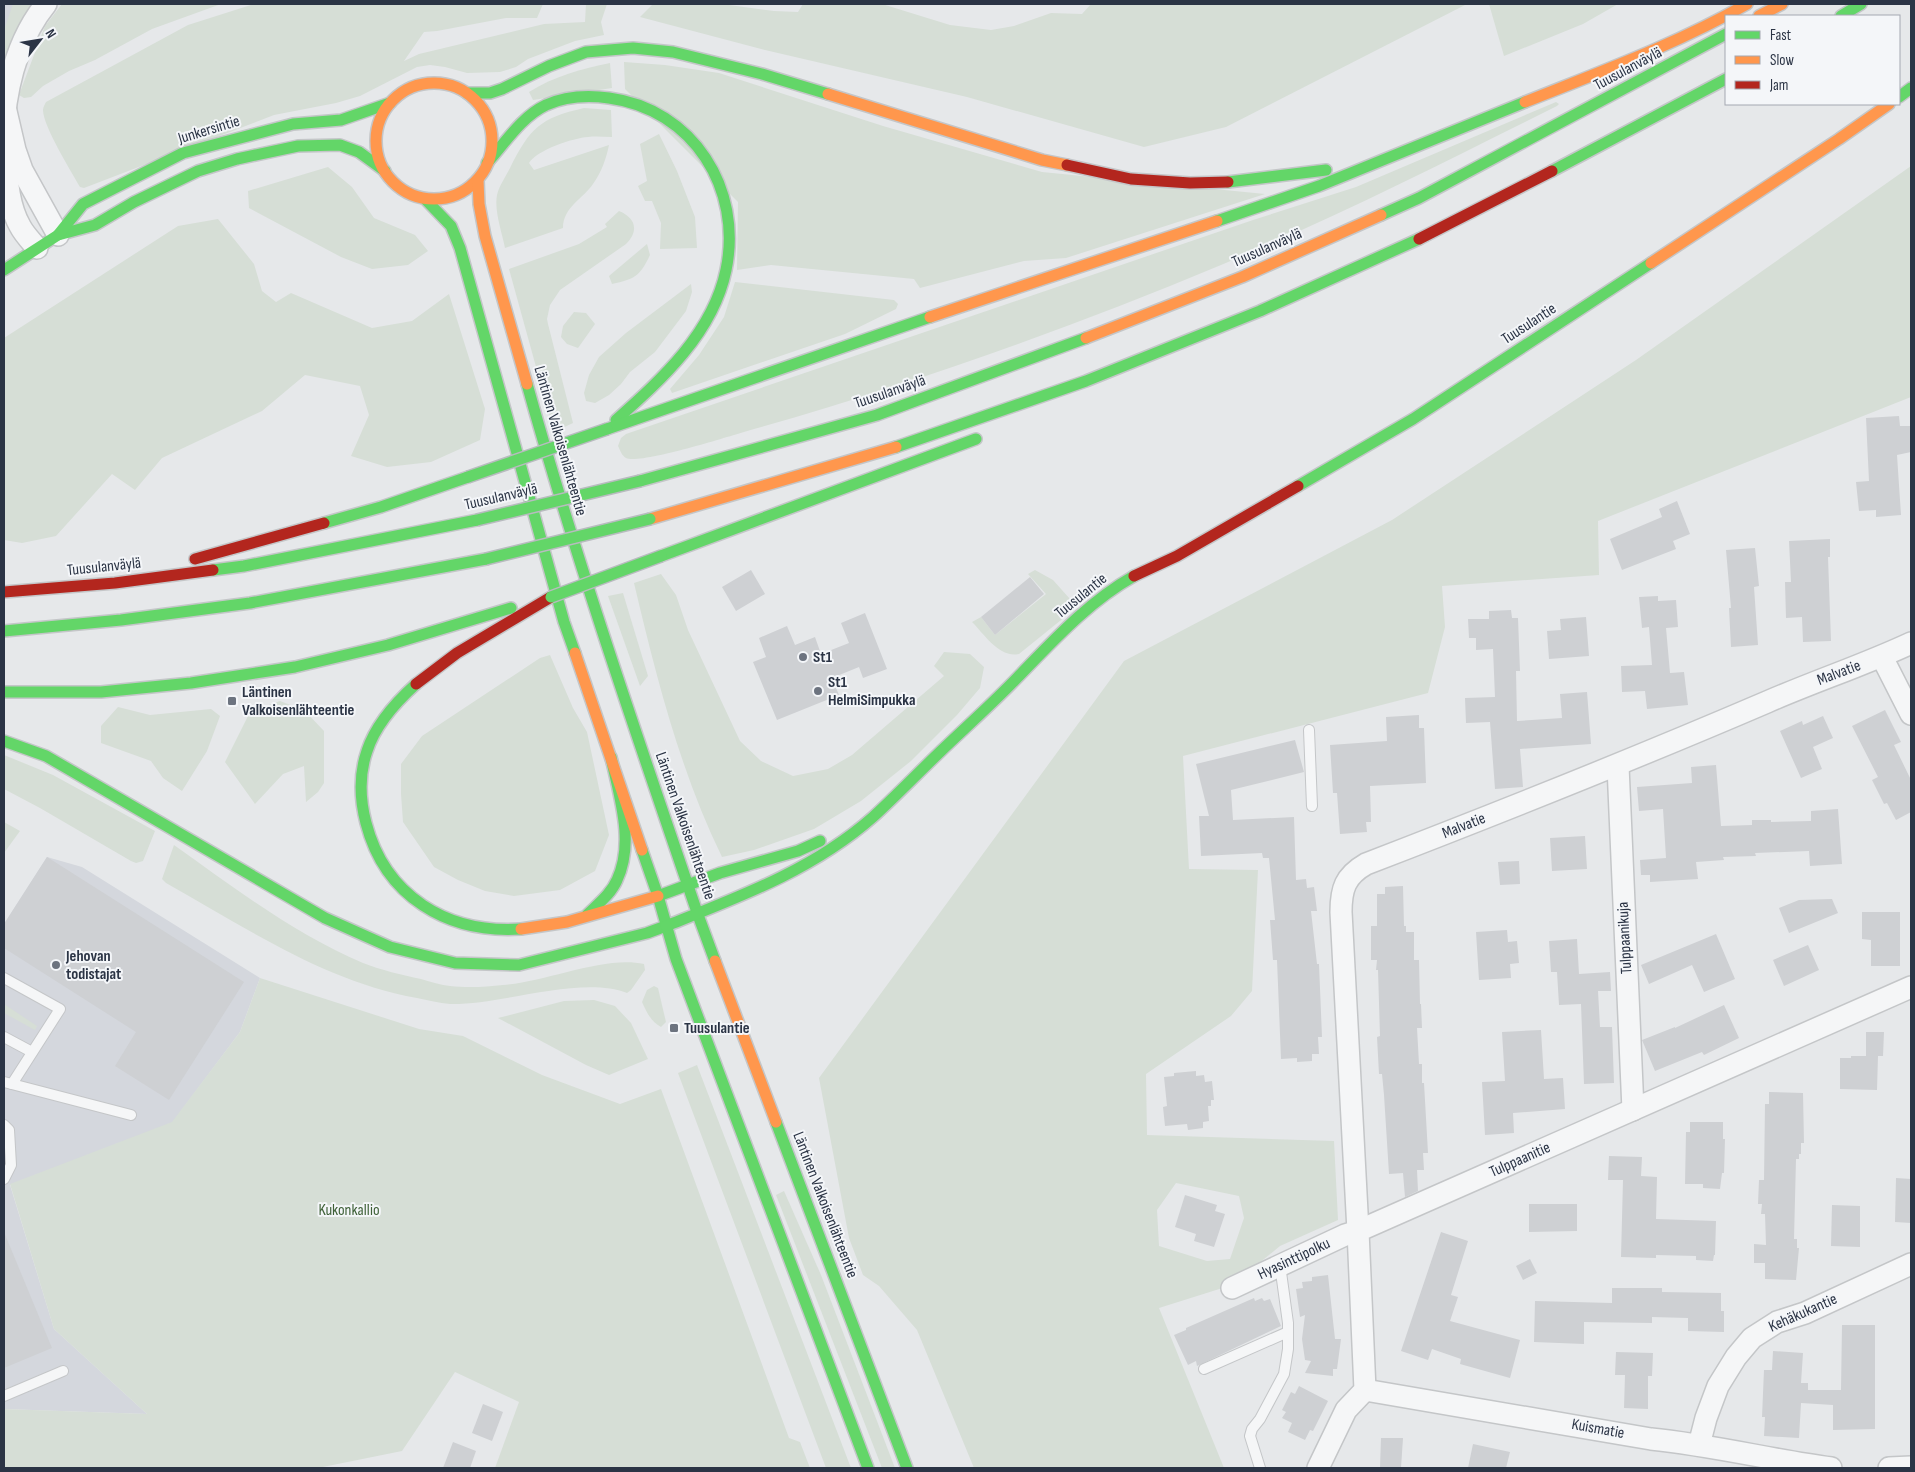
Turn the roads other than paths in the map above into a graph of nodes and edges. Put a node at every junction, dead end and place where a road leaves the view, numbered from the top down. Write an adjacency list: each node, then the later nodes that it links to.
1 (46, 4): 16 (street)
2 (1747, 4): 5 (main road)
3 (1782, 4): 6 (main road)
4 (1861, 4): 7 (main road)
5 (1728, 15)
6 (1761, 15)
7 (1843, 15)
8 (1725, 16): 18 (main road)
9 (1725, 35): 31 (main road, Tuusulanväylä, bridge)
10 (1725, 80): 26 (main road)
11 (1911, 88): 13 (main road)
12 (467, 93): 14 (main road); 18 (main road); 19 (main road)
13 (1900, 96)
14 (390, 103): 20 (main road); 23 (main road, Junkersintie)
15 (1888, 105): 30 (main road, Tuusulantie)
16 (5, 116): 23 (street)
17 (4, 137): 24 (street)
18 (1410, 150): 28 (main road)
19 (487, 163): 21 (main road); 28 (main road)
20 (385, 171): 22 (main road); 23 (main road, Junkersintie)
21 (478, 180): 22 (main road); 48 (main road, Läntinen Valkoisenlähteentie)
22 (426, 200): 44 (main road)
23 (58, 235): 24 (main road, Junkersintie)
24 (36, 248): 25 (main road, Junkersintie)
25 (4, 270)
26 (1086, 381): 27 (main road); 35 (main road, bridge)
27 (1026, 414)
28 (606, 428): 31 (main road, bridge)
29 (983, 436): 34 (main road, bridge)
30 (1177, 556): 32 (main road, Tuusulantie); 39 (main road, Tuusulantie)
31 (115, 583): 33 (main road, Tuusulanväylä)
32 (1147, 583)
33 (4, 592)
34 (507, 615): 40 (main road); 51 (main road, Tuusulantie)
35 (4, 631)
36 (1911, 643): 38 (street, Malvatie)
37 (1056, 654): 39 (main road, Tuusulantie)
38 (1882, 657): 41 (street); 45 (street, Malvatie)
39 (1017, 678): 47 (main road, Tuusulantie)
40 (4, 692)
41 (1911, 714)
42 (1309, 730): 46 (lane)
43 (4, 741): 52 (main road, Tuusulantie)
44 (611, 757): 49 (main road); 51 (main road)
45 (1618, 766): 58 (street, Tulppaanikuja); 62 (street, Malvatie)
46 (1312, 806)
47 (872, 818): 48 (main road, Tuusulantie); 50 (main road, Tuusulantie)
48 (688, 885): 49 (main road, Tuusulantie); 50 (main road, Läntinen Valkoisenlähteentie)
49 (658, 896): 51 (main road, Tuusulantie); 52 (main road)
50 (698, 915): 52 (main road, Tuusulantie); 74 (main road, Läntinen Valkoisenlähteentie)
51 (585, 916)
52 (666, 926): 73 (main road)
53 (4, 978): 56 (lane)
54 (1911, 987): 58 (street, Tulppaanitie)
55 (4, 1037): 56 (lane)
56 (32, 1052): 57 (lane)
57 (8, 1083): 59 (lane)
58 (1633, 1110): 62 (street, Tulppaanitie)
59 (131, 1115)
60 (4, 1125): 61 (lane)
61 (4, 1178)
62 (1358, 1231): 64 (street, Hyasinttipolku); 69 (street)
63 (1911, 1264): 71 (street, Kehäkukantie)
64 (1280, 1265): 65 (street, Hyasinttipolku); 66 (lane)
65 (1232, 1288)
66 (1288, 1332): 67 (lane); 75 (lane)
67 (1204, 1369)
68 (63, 1371): 70 (lane)
69 (1365, 1390): 71 (street, Kuismatie); 76 (street)
70 (4, 1396)
71 (1699, 1445): 77 (street, Kuismatie)
72 (1911, 1467): 78 (street)
73 (868, 1468)
74 (907, 1468)
75 (1260, 1468)
76 (1318, 1468)
77 (1831, 1468)
78 (1889, 1468)

